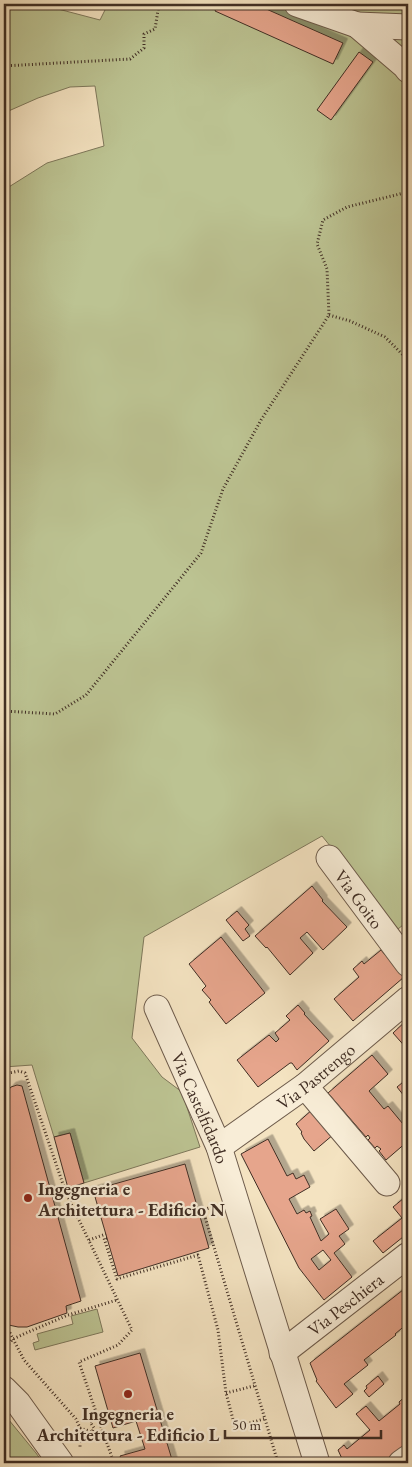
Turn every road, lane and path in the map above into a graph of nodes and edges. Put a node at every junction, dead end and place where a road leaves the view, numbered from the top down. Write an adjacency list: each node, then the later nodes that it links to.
1 (159, 4): 5 (path)
2 (297, 4): 3 (street)
3 (357, 25): 4 (street); 6 (street)
4 (408, 28)
5 (4, 66)
6 (408, 70)
7 (408, 192): 8 (path)
8 (329, 315): 9 (path); 10 (path)
9 (408, 360)
10 (4, 711)
11 (329, 858): 12 (street, Via Goito)
12 (408, 964)
13 (408, 999): 16 (street, Via Pastrengo)
14 (157, 1008): 17 (street, Via Castelfidardo)
15 (4, 1074): 22 (path)
16 (305, 1086): 17 (street, Via Pastrengo); 18 (street)
17 (219, 1147): 28 (street, Via Castelfidardo)
18 (387, 1183)
19 (218, 1205): 20 (path)
20 (203, 1210): 21 (path); 29 (path)
21 (198, 1211)
22 (89, 1240): 24 (path); 31 (path)
23 (408, 1255): 28 (street, Via Peschiera)
24 (117, 1300): 26 (path); 32 (path)
25 (4, 1329): 26 (path)
26 (12, 1339): 27 (path); 34 (path)
27 (4, 1349)
28 (282, 1353): 40 (street, Via Castelfidardo)
29 (254, 1386): 31 (path); 33 (path)
30 (4, 1389): 37 (street)
31 (226, 1394): 33 (path)
32 (98, 1418): 34 (path); 38 (path)
33 (264, 1419): 39 (path)
34 (80, 1428): 35 (path)
35 (80, 1444)
36 (408, 1458): 41 (street)
37 (61, 1463)
38 (114, 1463)
39 (278, 1463)
40 (317, 1463)
41 (402, 1463)

